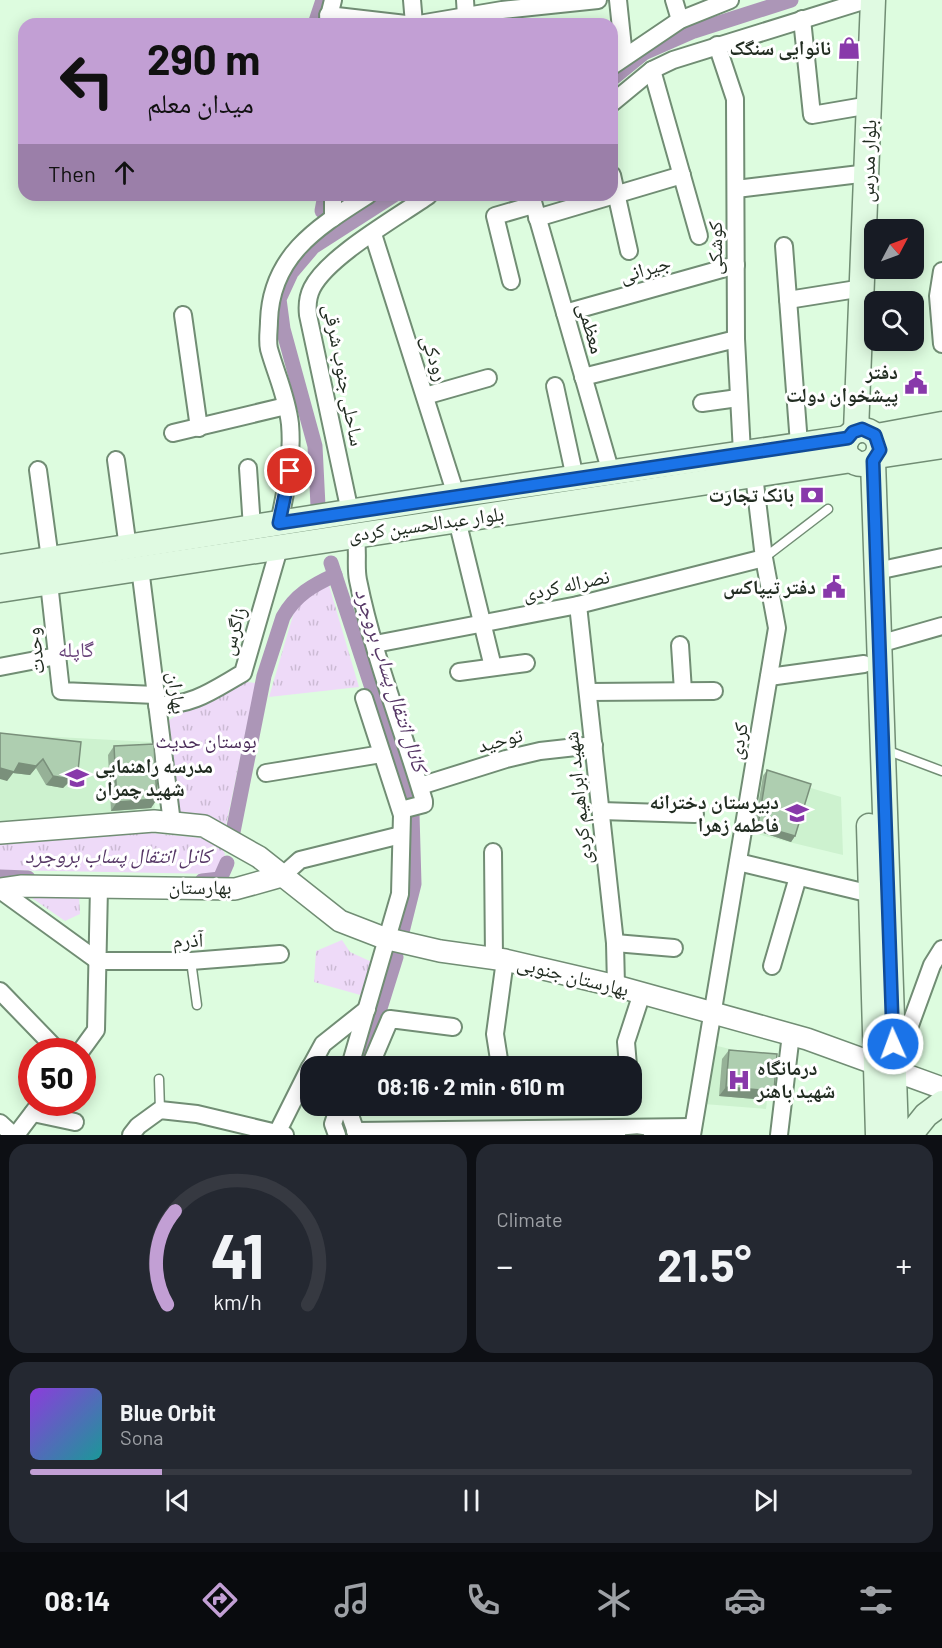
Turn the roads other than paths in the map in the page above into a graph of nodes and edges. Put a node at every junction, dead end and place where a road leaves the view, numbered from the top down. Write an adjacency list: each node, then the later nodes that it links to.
1 (412, 0): 14 (street)
2 (598, 0): 9 (street)
3 (618, 0): 19 (street)
4 (674, 0): 17 (street)
5 (730, 0): 17 (street)
6 (866, 0): 16 (street)
7 (873, 0): 22 (main road, بلوار مدرس)
8 (890, 0): 34 (main road, بلوار مدرس)
9 (565, 1): 12 (street)
10 (466, 8): 12 (street); 15 (street)
11 (329, 13): 13 (street)
12 (503, 17)
13 (364, 18)
14 (414, 18)
15 (437, 18)
16 (802, 19): 18 (street); 22 (street)
17 (680, 21): 19 (street)
18 (717, 45): 20 (street); 25 (street, کوشکی)
19 (618, 62)
20 (652, 70): 21 (street); 24 (street)
21 (618, 98)
22 (870, 105): 23 (main road, بلوار مدرس)
23 (868, 173): 25 (street); 42 (main road, بلوار مدرس)
24 (682, 175): 26 (street); 36 (street)
25 (736, 189): 39 (street, کوشکی)
26 (618, 193)
27 (333, 201): 33 (street)
28 (359, 201): 33 (street, زاگرس)
29 (420, 201): 35 (street, ساحلی جنوب شرقی)
30 (568, 201): 32 (street)
31 (618, 201): 38 (street)
32 (534, 206): 41 (street); 45 (street, معظمی)
33 (333, 218): 57 (street, زاگرس)
34 (881, 219)
35 (373, 234): 54 (street, رودکی); 76 (street, ساحلی جنوب شرقی)
36 (699, 236)
37 (784, 246): 44 (street)
38 (629, 250)
39 (736, 265): 45 (street, جیرانی); 47 (street, کوشکی)
40 (942, 271): 48 (street)
41 (511, 281)
42 (871, 291)
43 (864, 295): 44 (street)
44 (788, 300): 66 (street)
45 (565, 313): 51 (street, معظمی)
46 (183, 315): 59 (street)
47 (736, 339): 51 (street); 55 (street, کوشکی)
48 (942, 344)
49 (868, 351): 64 (main road, بلوار مدرس)
50 (876, 351): 64 (main road)
51 (583, 377): 70 (street, معظمی)
52 (488, 378): 54 (street)
53 (555, 386): 72 (street)
54 (425, 396): 73 (street, رودکی)
55 (738, 398): 56 (street); 65 (street, کوشکی)
56 (702, 404)
57 (286, 406): 59 (street); 78 (street, زاگرس)
58 (942, 424): 64 (main road)
59 (199, 428): 61 (street)
60 (942, 430): 62 (main road)
61 (173, 433)
62 (942, 438)
63 (942, 446): 64 (main road)
64 (864, 447): 66 (main road, بلوار عبدالحسین کردی); 84 (main road); 94 (main road)
65 (742, 453): 66 (main road, بلوار عبدالحسین کردی); 70 (main road, بلوار عبدالحسین کردی)
66 (801, 456): 71 (main road, بلوار عبدالحسین کردی)
67 (116, 460): 80 (street, بهاران)
68 (248, 468): 77 (street)
69 (38, 470): 83 (street, وحدت)
70 (611, 472): 72 (main road, بلوار عبدالحسین کردی)
71 (754, 475): 75 (main road, بلوار عبدالحسین کردی); 81 (street, کردی)
72 (575, 478): 73 (main road, بلوار عبدالحسین کردی)
73 (456, 495): 76 (main road, بلوار عبدالحسین کردی)
74 (828, 509): 81 (lane)
75 (457, 520): 76 (main road, بلوار عبدالحسین کردی); 87 (street)
76 (353, 523): 78 (main road, بلوار عبدالحسین کردی); 89 (street, ساحلی جنوب شرقی)
77 (252, 528): 78 (main road, بلوار عبدالحسین کردی); 80 (main road, بلوار عبدالحسین کردی)
78 (280, 534): 80 (main road, بلوار عبدالحسین کردی); 103 (street, زاگرس)
79 (942, 557): 84 (street)
80 (134, 558): 83 (main road, بلوار عبدالحسین کردی); 103 (street, بهاران)
81 (764, 558): 86 (street, نصراله کردی); 98 (street, کردی)
82 (0, 567): 83 (main road, بلوار عبدالحسین کردی)
83 (49, 571): 85 (main road, بلوار عبدالحسین کردی); 92 (street, وحدت)
84 (877, 571): 90 (main road)
85 (0, 590)
86 (578, 605): 87 (street, نصراله کردی); 101 (street, شهید ابراهیم کردی)
87 (482, 624): 89 (street, نصراله کردی); 96 (street)
88 (942, 626): 90 (street)
89 (375, 644): 109 (street, ساحلی جنوب شرقی)
90 (879, 644): 105 (main road)
91 (680, 645): 99 (street)
92 (57, 656): 95 (street); 103 (street, وحدت)
93 (526, 663): 96 (street)
94 (864, 664): 98 (street); 122 (main road)
95 (0, 667)
96 (493, 667): 97 (street)
97 (459, 672)
98 (769, 677): 117 (street, کردی)
99 (683, 691): 100 (street); 101 (street)
100 (714, 691)
101 (588, 692): 104 (street, شهید ابراهیم کردی)
102 (364, 698): 106 (street)
103 (156, 700): 113 (street, بهاران)
104 (594, 745): 109 (street, توحید); 111 (street, شهید ابراهیم کردی)
105 (883, 749): 107 (lane); 147 (main road)
106 (382, 754): 108 (street); 110 (street)
107 (942, 771)
108 (266, 773)
109 (420, 786): 110 (street, ساحلی جنوب شرقی)
110 (401, 810): 115 (street)
111 (601, 812): 112 (street); 124 (street, شهید ابراهیم کردی)
112 (695, 814)
113 (172, 823): 114 (street, بهارستان); 118 (street, بهارستان)
114 (0, 833)
115 (401, 836): 118 (street); 123 (street)
116 (494, 852): 128 (street)
117 (738, 862): 119 (street); 137 (street, کردی)
118 (282, 876): 120 (street, بهارستان); 123 (street, بهارستان جنوبی)
119 (798, 877): 122 (street); 131 (street)
120 (99, 887): 121 (street, بهارستان); 129 (street)
121 (0, 889): 129 (street)
122 (871, 894): 147 (main road)
123 (387, 939): 128 (street, بهارستان جنوبی); 136 (street)
124 (615, 942): 125 (street); 132 (street, شهید ابراهیم کردی)
125 (674, 948)
126 (942, 950): 147 (street)
127 (280, 954): 130 (street, آذرم)
128 (500, 959): 132 (street, بهارستان جنوبی); 145 (street)
129 (98, 961): 130 (street, آذرم); 141 (street)
130 (191, 961): 135 (lane)
131 (772, 966)
132 (616, 986): 134 (street, بهارستان جنوبی)
133 (0, 991): 140 (street)
134 (642, 993): 137 (street, بهارستان جنوبی); 146 (street)
135 (197, 1005)
136 (367, 1009): 142 (street); 143 (street)
137 (713, 1013): 139 (street, بهارستان جنوبی); 159 (street, کردی)
138 (453, 1027): 144 (street)
139 (791, 1034): 147 (street, بهارستان جنوبی); 166 (street)
140 (45, 1038)
141 (90, 1038)
142 (317, 1056)
143 (353, 1056)
144 (374, 1056)
145 (498, 1056)
146 (627, 1056)
147 (885, 1067): 149 (street, بهارستان جنوبی); 167 (main road); 168 (main road)
148 (159, 1079): 152 (lane)
149 (942, 1088)
150 (300, 1092): 162 (street)
151 (942, 1102): 169 (main road)
152 (160, 1110): 162 (street); 164 (street)
153 (30, 1116): 163 (street)
154 (59, 1116): 157 (street)
155 (336, 1116): 165 (street)
156 (350, 1116): 161 (street)
157 (75, 1122)
158 (0, 1123): 163 (street)
159 (692, 1131): 160 (street)
160 (539, 1132): 161 (street)
161 (356, 1133)
162 (281, 1134)
163 (14, 1135)
164 (130, 1135)
165 (337, 1135)
166 (779, 1135)
167 (878, 1135)
168 (896, 1135)
169 (910, 1135)

